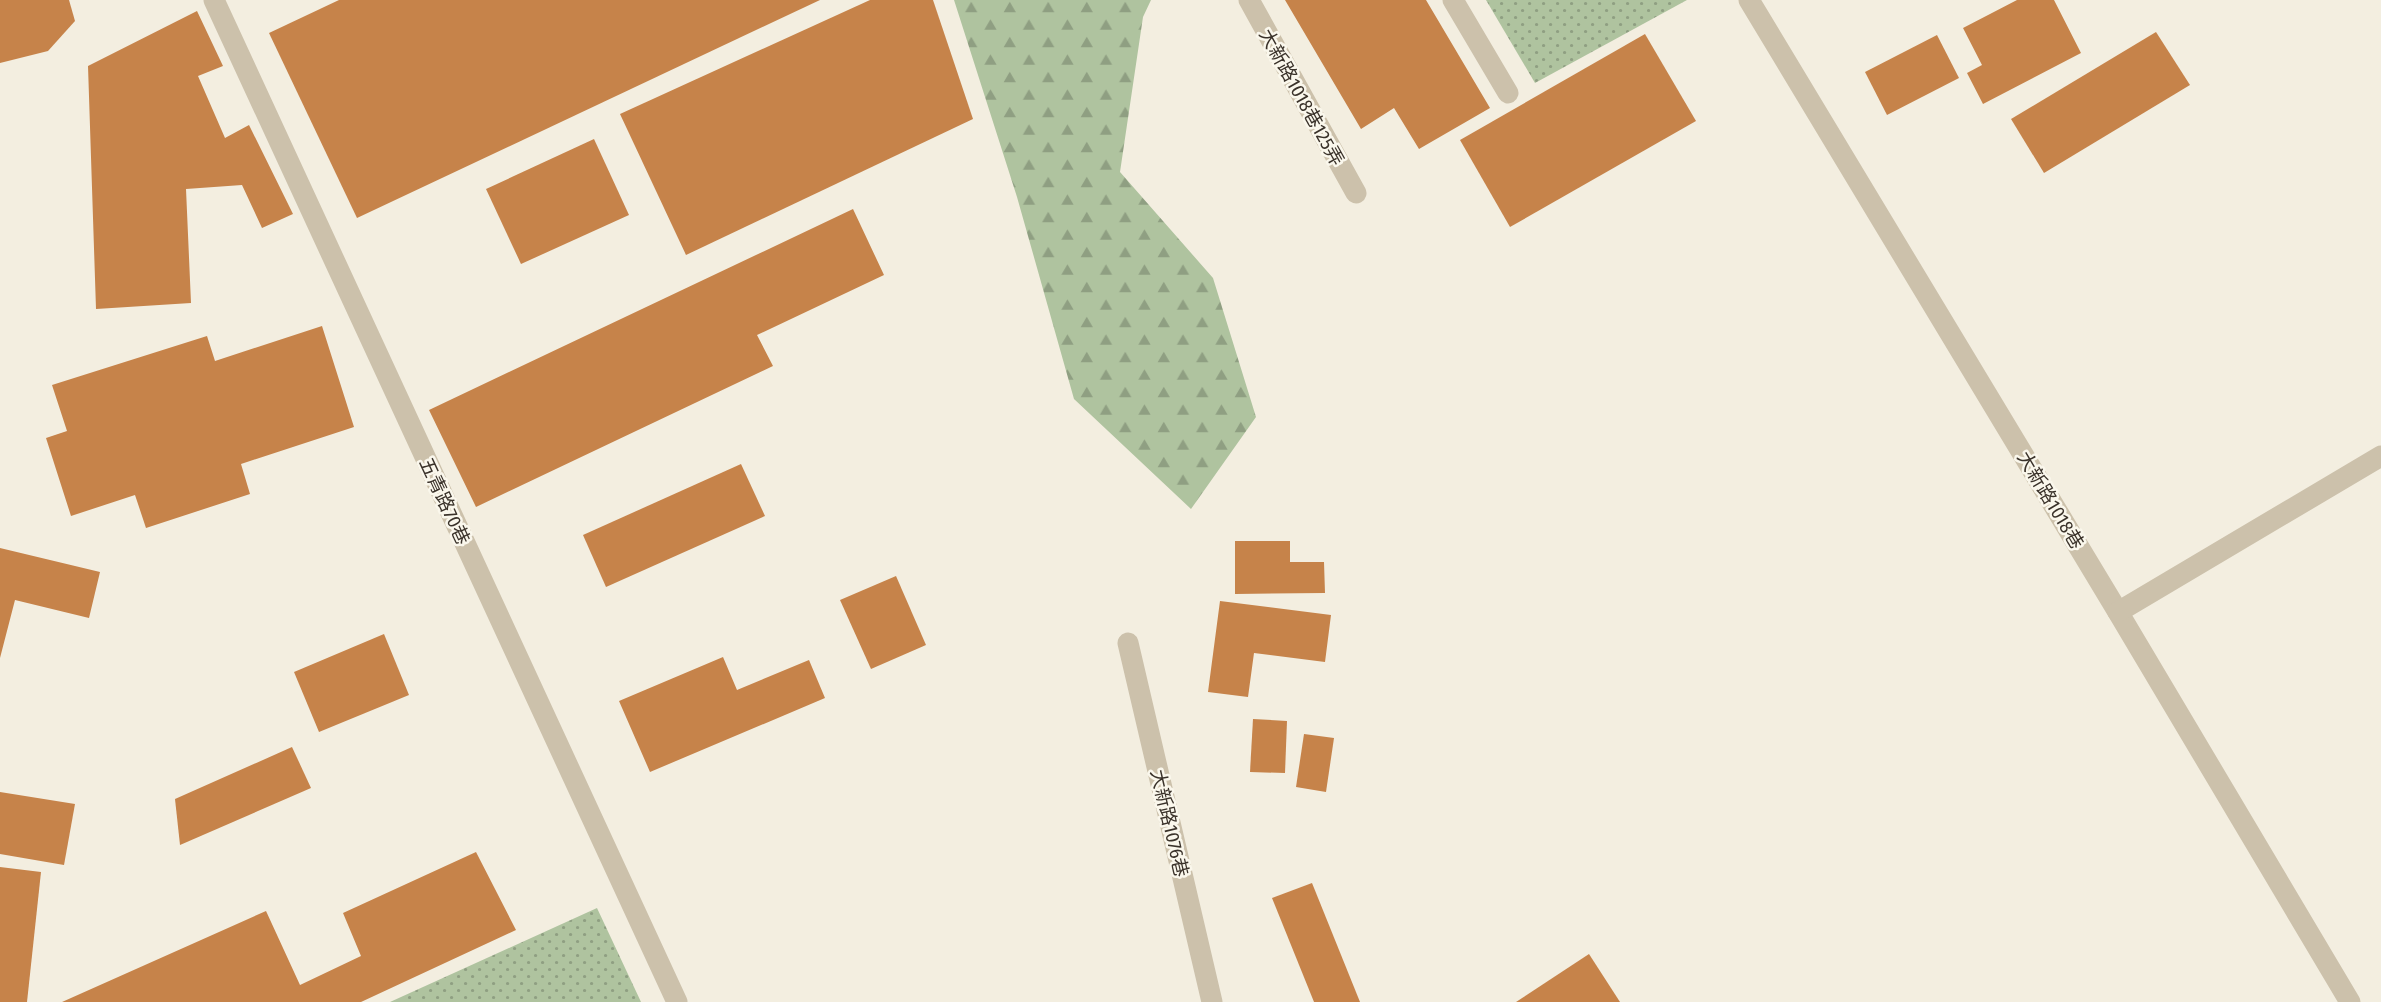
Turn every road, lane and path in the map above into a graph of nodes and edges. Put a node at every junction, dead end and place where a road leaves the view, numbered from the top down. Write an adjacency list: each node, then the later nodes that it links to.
1 (214, 0): 10 (street, 五青路70巷)
2 (1249, 0): 6 (street, 大新路1018巷125弄)
3 (1453, 0): 5 (street)
4 (1749, 0): 8 (street, 大新路1018巷)
5 (1508, 93)
6 (1356, 193)
7 (2381, 456): 8 (street)
8 (2118, 612): 12 (street, 大新路1018巷)
9 (1128, 643): 11 (street, 大新路1076巷)
10 (677, 1002)
11 (1212, 1002)
12 (2350, 1002)

